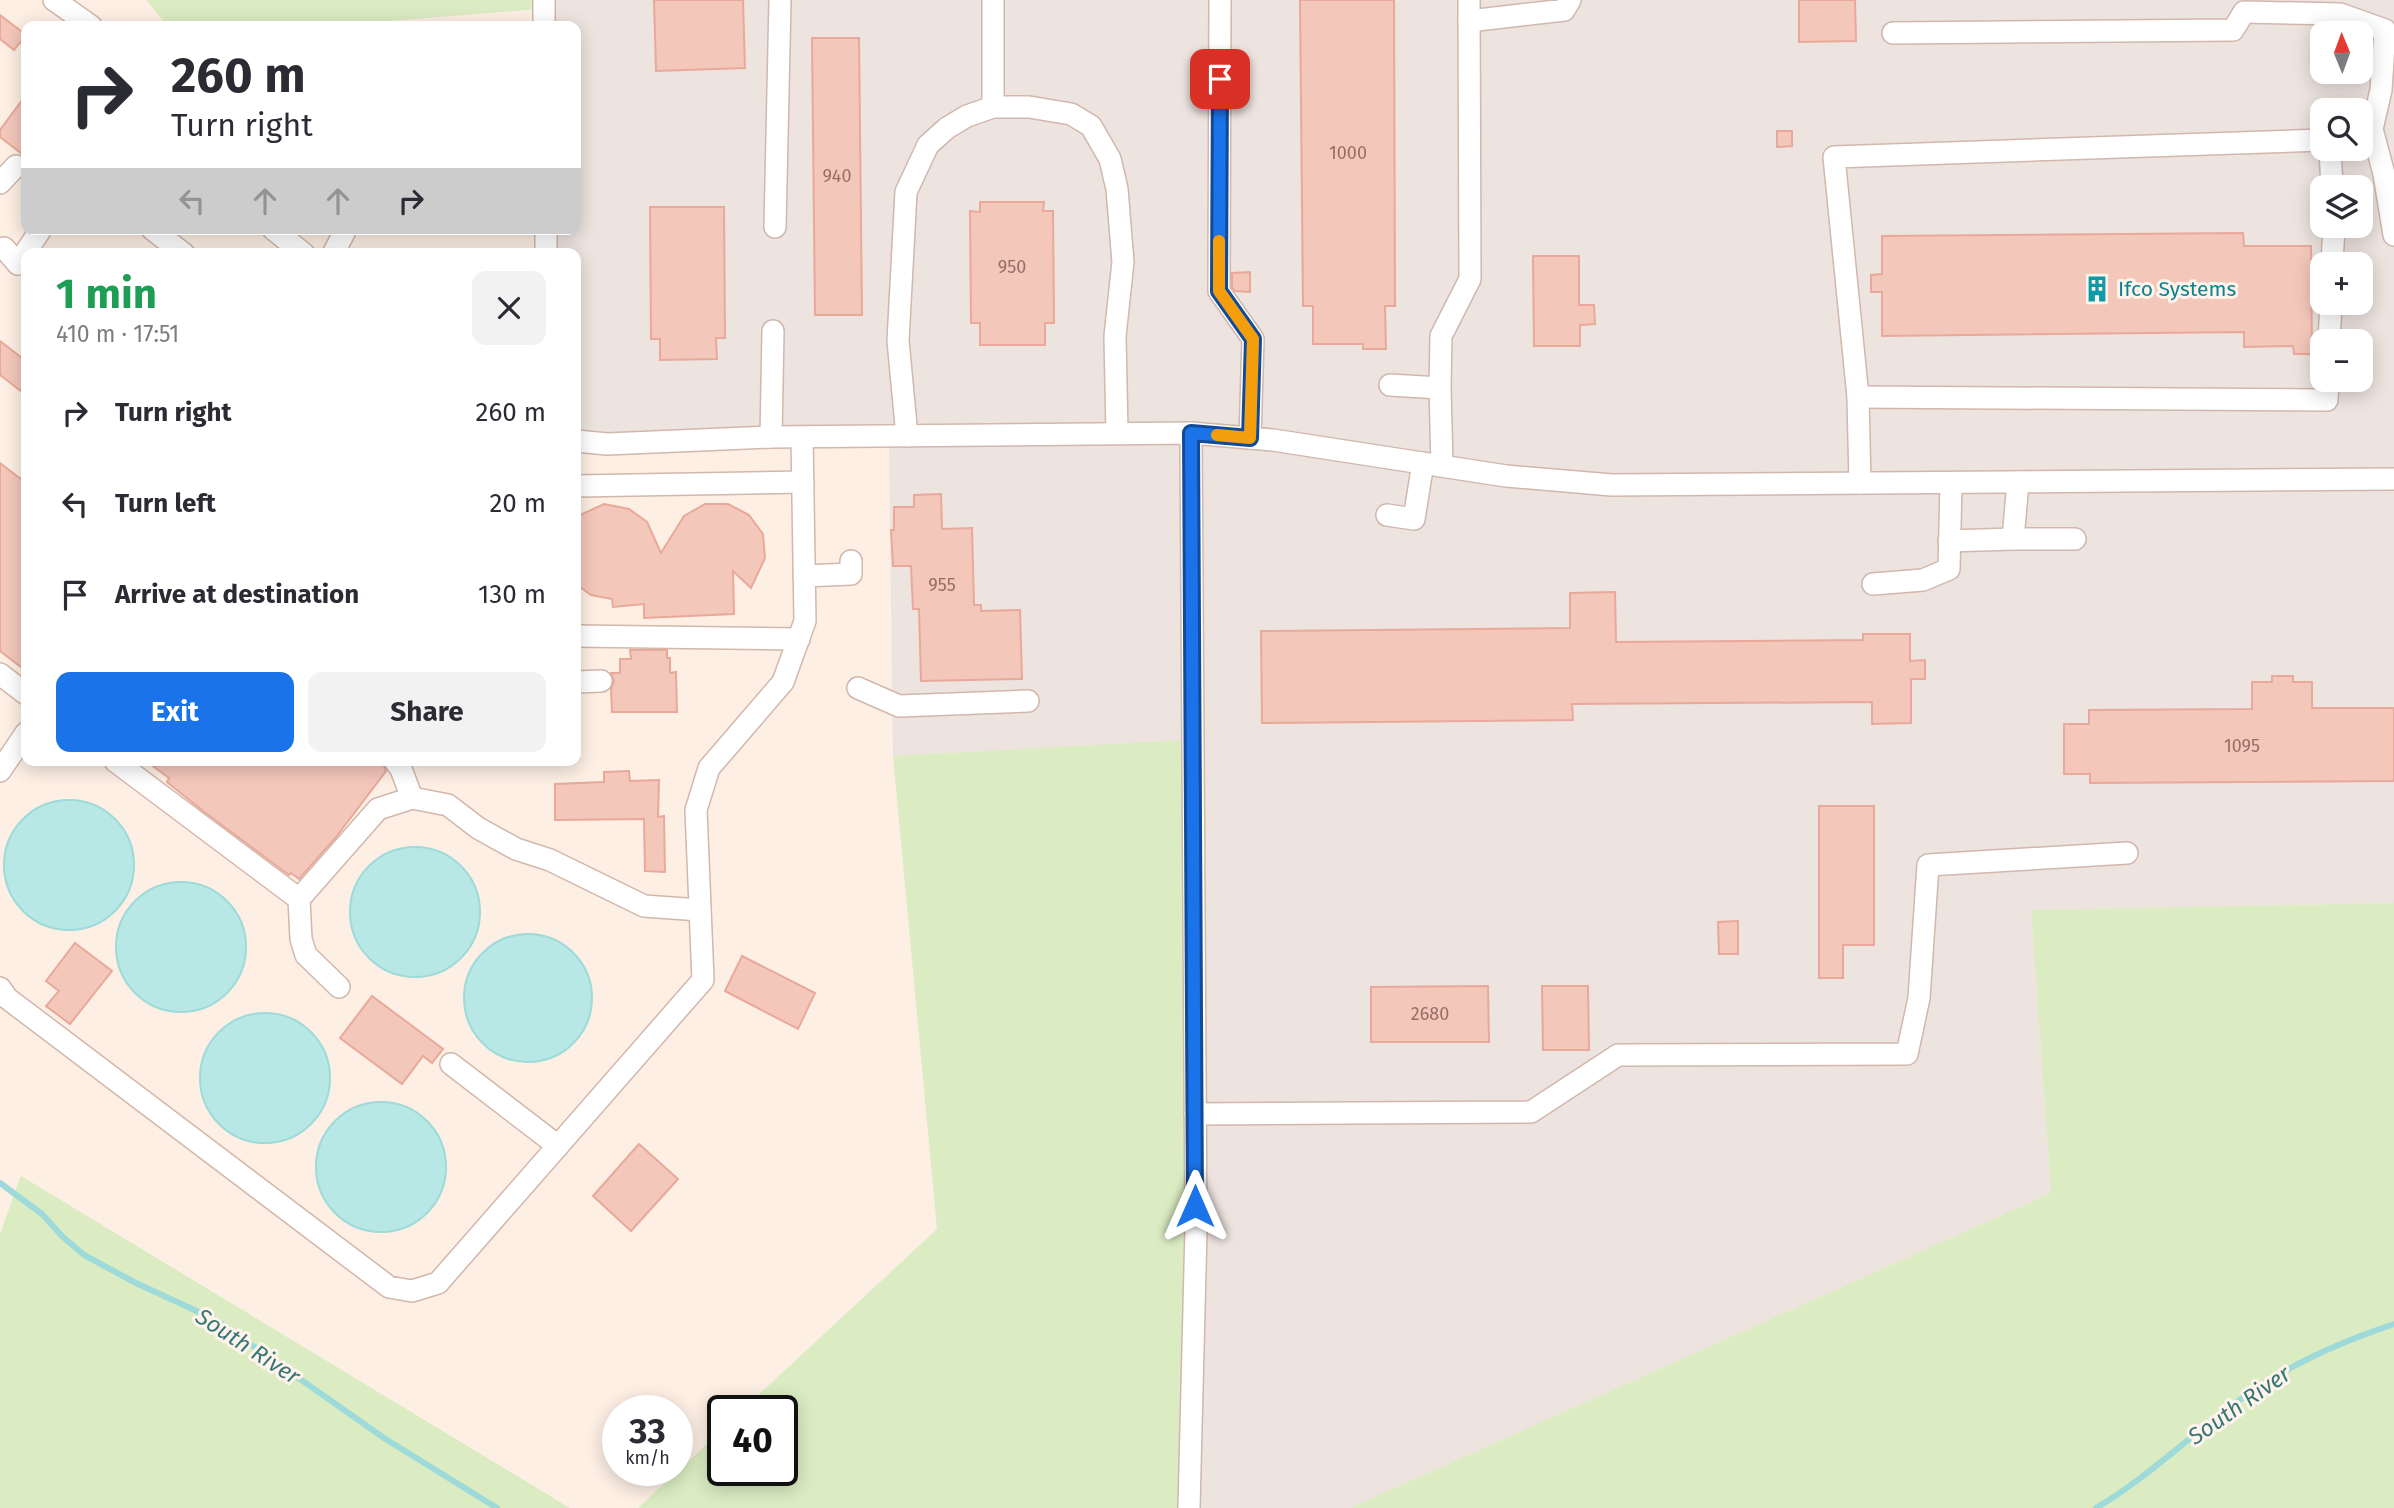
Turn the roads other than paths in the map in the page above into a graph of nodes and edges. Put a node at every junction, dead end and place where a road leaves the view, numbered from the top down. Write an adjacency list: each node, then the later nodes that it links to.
1 (54, 0): 8 (street)
2 (544, 0): 9 (street)
3 (780, 0): 17 (street)
4 (993, 0): 11 (street)
5 (1220, 0): 35 (street)
6 (1570, 0): 7 (street)
7 (1469, 10): 27 (street)
8 (84, 21)
9 (544, 21)
10 (1894, 33): 12 (street)
11 (993, 107): 30 (street); 32 (street)
12 (2373, 112)
13 (2310, 140): 29 (street)
14 (2373, 148): 20 (street)
15 (16, 166): 16 (street)
16 (0, 183)
17 (775, 227)
18 (160, 235): 22 (street)
19 (280, 235): 23 (street)
20 (2394, 235)
21 (1, 247): 24 (street)
22 (176, 248)
23 (296, 248)
24 (21, 259)
25 (773, 331): 33 (street)
26 (1390, 385): 27 (street)
27 (1440, 388): 37 (street)
28 (2327, 392): 29 (street)
29 (1858, 397): 41 (street)
30 (1116, 433): 31 (street); 32 (street)
31 (1191, 433): 35 (street); 70 (street)
32 (907, 436): 34 (street)
33 (771, 437): 34 (street); 36 (street)
34 (802, 437): 39 (street)
35 (1250, 438): 37 (street)
36 (581, 441)
37 (1432, 464): 41 (street); 44 (street)
38 (2394, 479): 40 (street)
39 (803, 482): 43 (street); 48 (street)
40 (2018, 482): 42 (street); 45 (street)
41 (1860, 483): 42 (street)
42 (1951, 483): 47 (street)
43 (581, 486)
44 (1387, 515)
45 (2013, 538): 46 (street); 47 (street)
46 (2075, 539)
47 (1950, 541): 50 (street)
48 (804, 576): 49 (street); 52 (street)
49 (851, 577)
50 (1873, 584)
51 (581, 636): 52 (street)
52 (799, 639): 66 (street)
53 (0, 674): 57 (street)
54 (601, 681): 55 (street)
55 (581, 682)
56 (858, 688): 58 (street)
57 (21, 690)
58 (1028, 701)
59 (21, 740): 62 (street)
60 (123, 766): 65 (street)
61 (399, 766): 63 (street)
62 (0, 771)
63 (412, 798): 65 (street); 66 (street)
64 (2127, 852): 70 (street)
65 (299, 900): 67 (street)
66 (700, 910): 71 (street)
67 (339, 987)
68 (0, 988): 71 (street)
69 (451, 1064): 71 (street)
70 (1195, 1114): 72 (street)
71 (558, 1146)
72 (1189, 1508)

